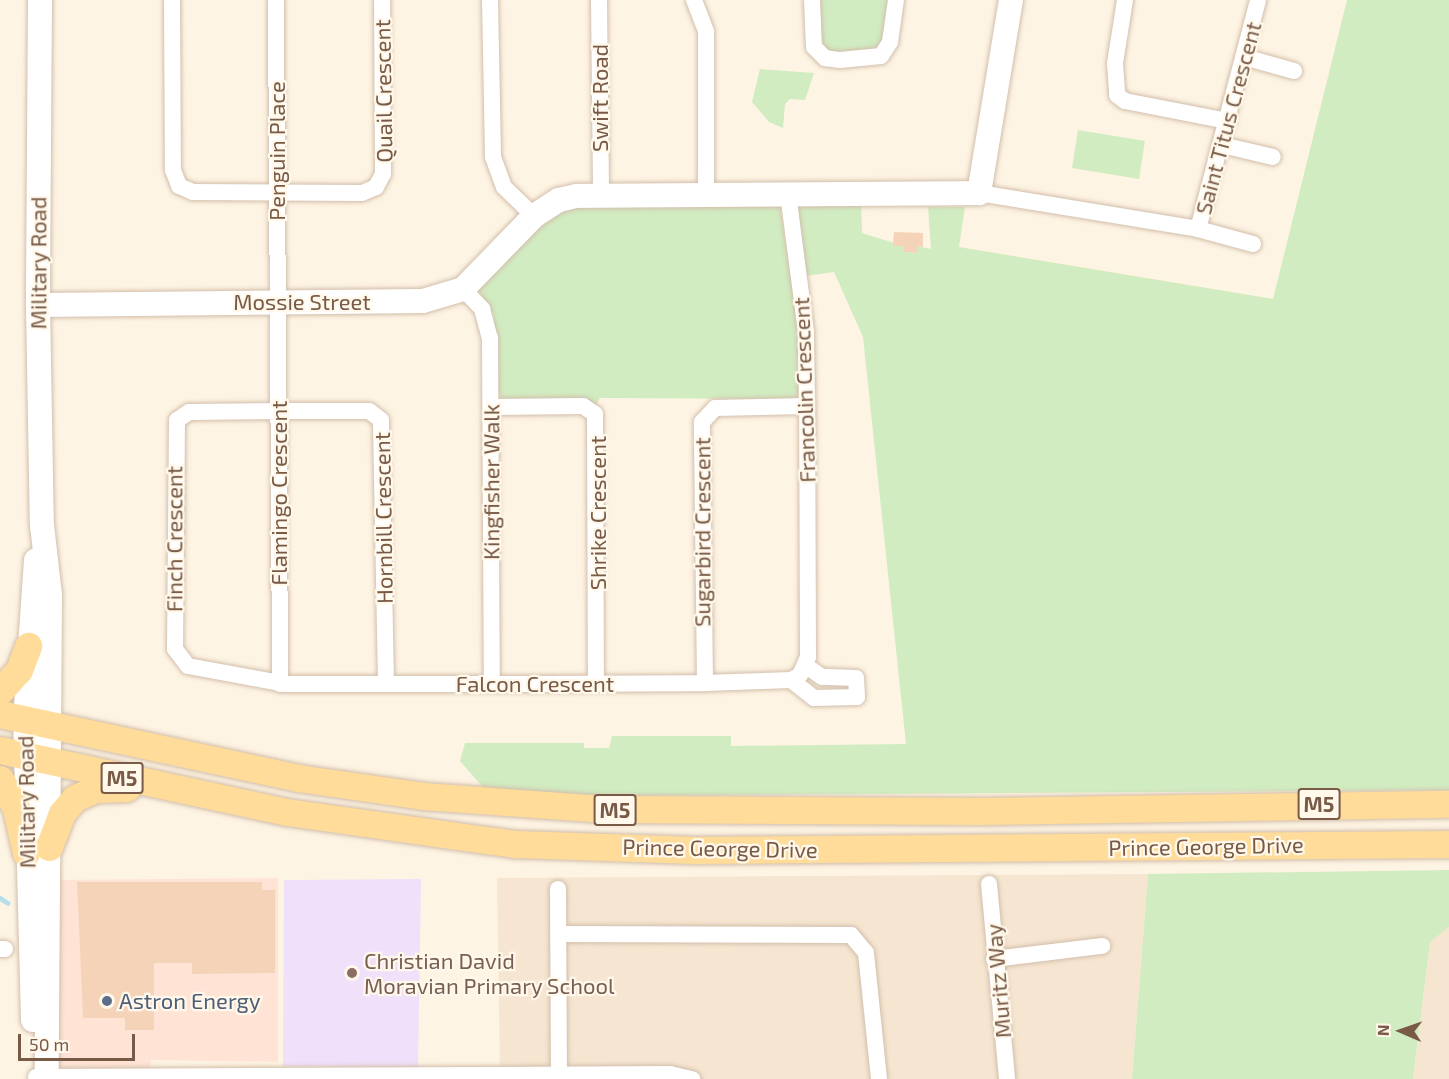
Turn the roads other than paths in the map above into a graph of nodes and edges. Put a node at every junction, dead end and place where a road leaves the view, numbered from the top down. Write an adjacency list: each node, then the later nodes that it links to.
1 (40, 0): 28 (street, Military Road)
2 (172, 0): 18 (street)
3 (276, 0): 18 (street, Penguin Place)
4 (382, 0): 18 (street, Quail Crescent)
5 (490, 0): 23 (street)
6 (600, 0): 21 (street, Swift Road)
7 (694, 0): 22 (street)
8 (812, 0): 9 (street)
9 (896, 0)
10 (1011, 0): 19 (street)
11 (1125, 0): 15 (street)
12 (1258, 0): 13 (street, Saint Titus Crescent)
13 (1244, 57): 14 (street); 15 (street, Saint Titus Crescent)
14 (1294, 71)
15 (1228, 121): 16 (street, Saint Titus Crescent)
16 (1222, 144): 17 (street); 24 (street, Saint Titus Crescent)
17 (1273, 157)
18 (278, 192): 27 (street, Penguin Place)
19 (979, 193): 20 (street); 24 (street, Saint Titus Crescent)
20 (788, 194): 22 (street); 29 (street, Francolin Crescent)
21 (601, 195): 22 (street); 23 (street)
22 (706, 195)
23 (534, 216): 26 (street, Mossie Street)
24 (1198, 229): 25 (street)
25 (1253, 244)
26 (463, 289): 27 (street, Mossie Street); 30 (street, Kingfisher Walk)
27 (279, 303): 28 (street, Mossie Street); 31 (street, Flamingo Crescent)
28 (38, 304): 32 (street, Military Road)
29 (807, 406): 34 (street, Francolin Crescent); 37 (street, Sugarbird Crescent)
30 (491, 407): 36 (street, Shrike Crescent); 40 (street, Kingfisher Walk)
31 (279, 411): 38 (street, Flamingo Crescent); 38 (street, Finch Crescent); 39 (street, Hornbill Crescent)
32 (42, 525): 33 (street, Military Road); 42 (street, Military Road)
33 (28, 646): 41 (main road); 42 (street, Military Road)
34 (806, 666): 35 (street); 35 (street)
35 (791, 681): 37 (street, Falcon Crescent)
36 (596, 683): 37 (street, Falcon Crescent); 40 (street, Falcon Crescent)
37 (705, 683)
38 (280, 684): 39 (street, Falcon Crescent)
39 (386, 684): 40 (street, Falcon Crescent)
40 (492, 684)
41 (0, 691)
42 (25, 720): 43 (street, Military Road); 46 (main road, Prince George Drive / M5)
43 (25, 756): 45 (main road, Prince George Drive / M5); 48 (street, Military Road)
44 (0, 779): 48 (main road)
45 (194, 794): 47 (main road, Prince George Drive / M5); 48 (main road)
46 (1449, 804)
47 (1449, 844)
48 (37, 850): 56 (street, Military Road)
49 (989, 884): 53 (street, Muritz Way)
50 (558, 889): 51 (street)
51 (559, 934): 54 (street); 58 (street)
52 (1101, 945): 53 (street)
53 (994, 959): 59 (street, Muritz Way)
54 (559, 1075): 55 (street); 57 (street)
55 (303, 1077): 56 (street)
56 (41, 1078)
57 (692, 1079)
58 (879, 1079)
59 (1007, 1079)

